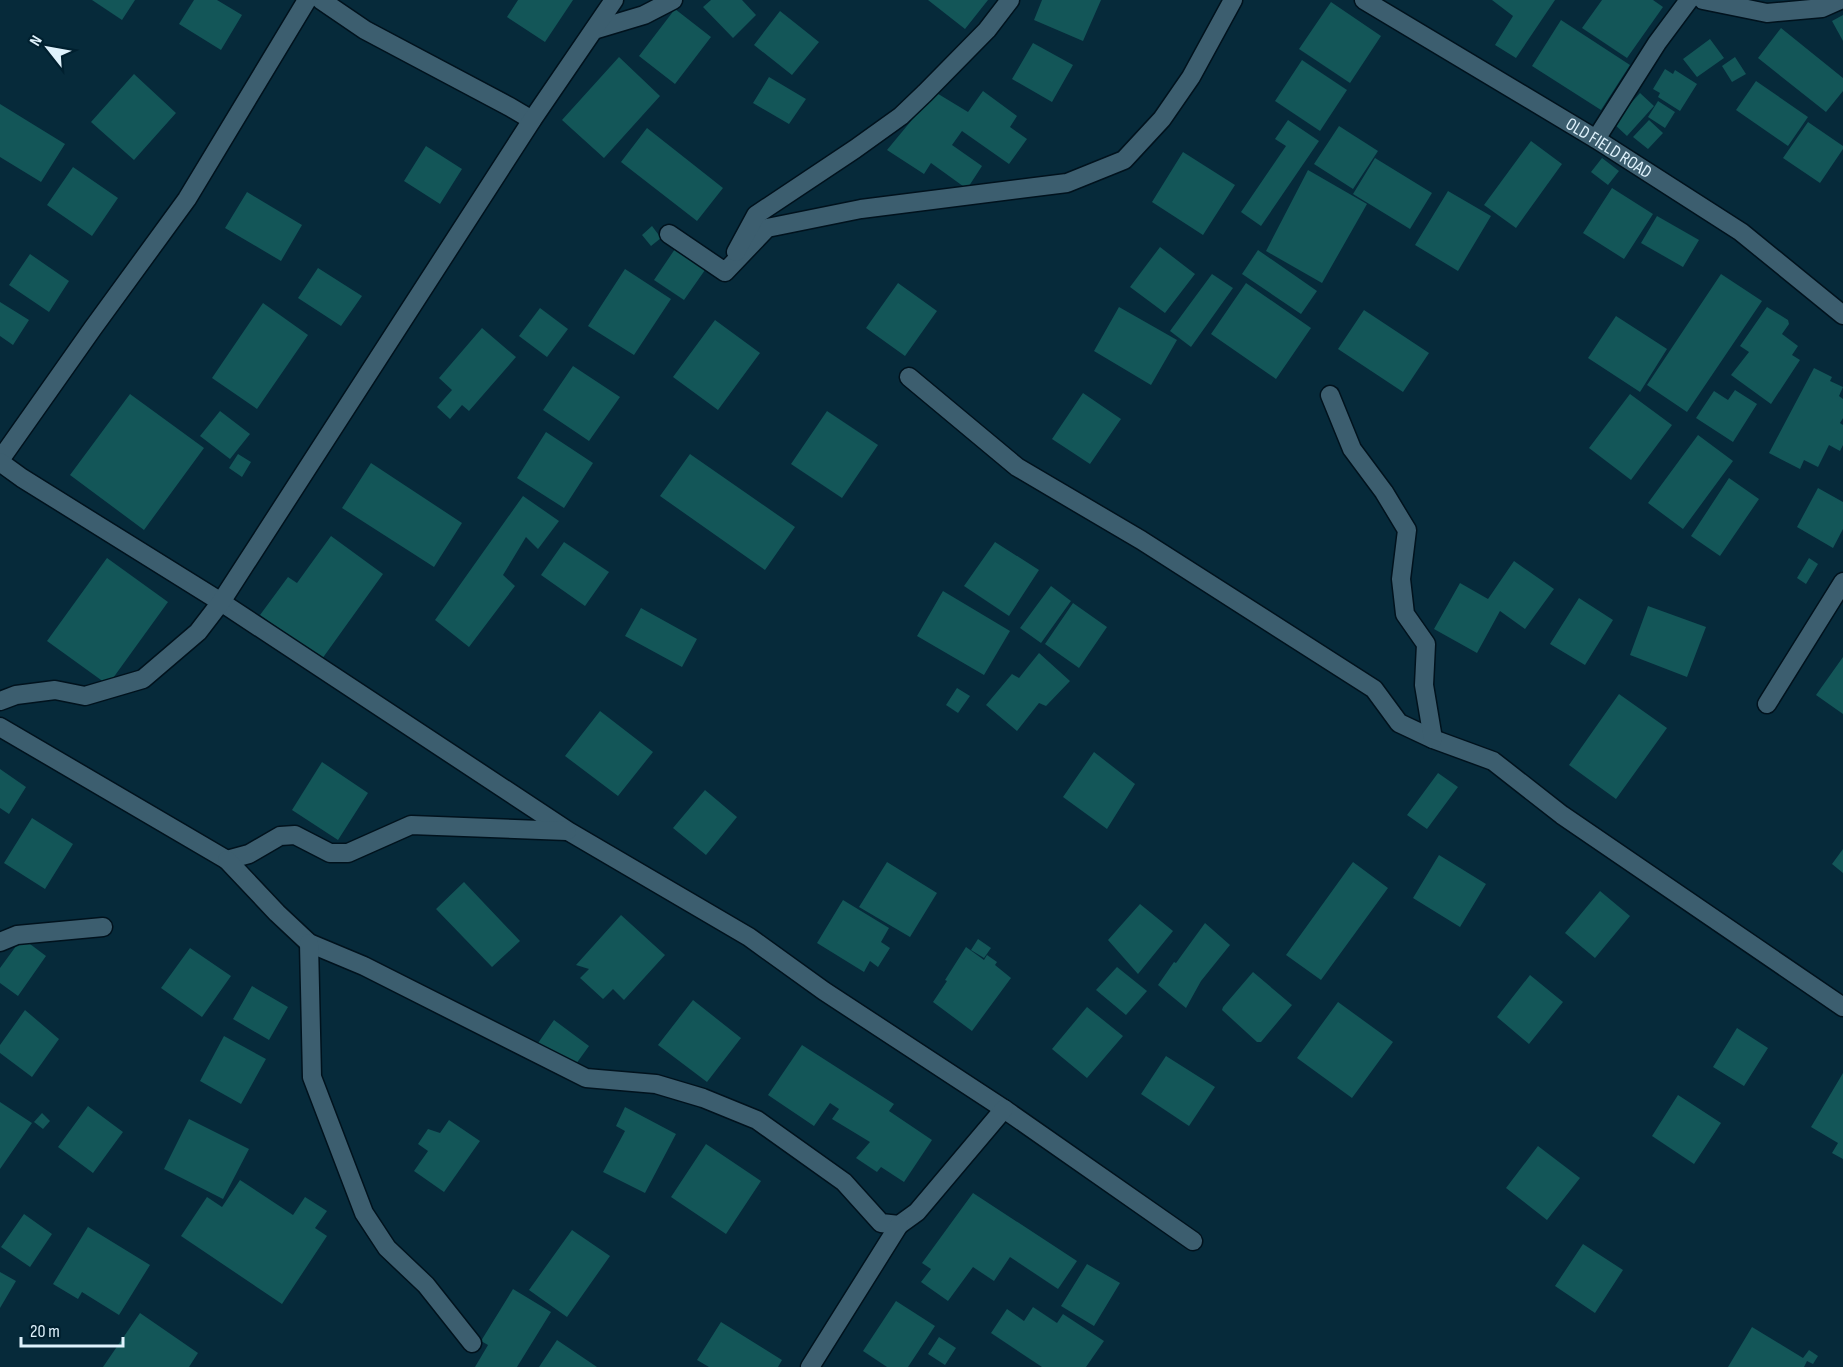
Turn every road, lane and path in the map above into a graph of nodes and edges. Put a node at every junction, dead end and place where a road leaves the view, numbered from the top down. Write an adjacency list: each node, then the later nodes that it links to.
1 (307, 0): 19 (street)
2 (321, 0): 12 (street)
3 (614, 0): 11 (street)
4 (673, 0): 11 (street)
5 (1010, 0): 15 (street)
6 (1233, 0): 15 (street)
7 (1364, 0): 13 (street, OLD FIELD ROAD)
8 (1689, 0): 13 (street)
9 (1703, 0): 10 (street)
10 (1840, 0)
11 (594, 30): 12 (street)
12 (532, 120): 21 (street)
13 (1596, 139): 16 (street, OLD FIELD ROAD)
14 (669, 234): 15 (street)
15 (725, 272)
16 (1843, 315)
17 (909, 377): 25 (street)
18 (1330, 395): 25 (street)
19 (0, 461): 21 (street)
20 (1843, 582): 23 (street)
21 (220, 602): 22 (street); 26 (street)
22 (0, 701)
23 (1767, 704)
24 (0, 727): 27 (street)
25 (1434, 739): 31 (street)
26 (568, 831): 27 (street); 32 (street)
27 (227, 860): 30 (street)
28 (103, 927): 29 (street)
29 (0, 942)
30 (309, 943): 33 (street); 35 (street)
31 (1843, 1007)
32 (1004, 1108): 33 (street); 34 (street)
33 (899, 1225): 36 (street)
34 (1193, 1241)
35 (472, 1344)
36 (810, 1367)

